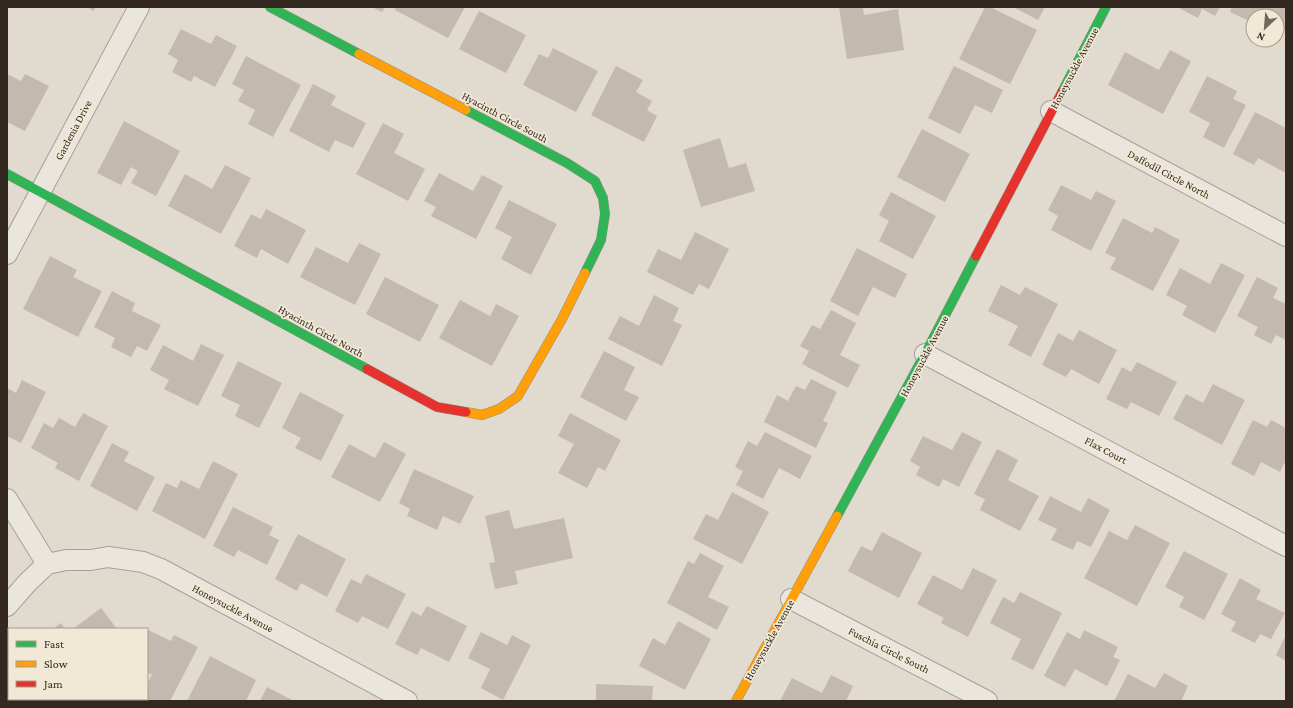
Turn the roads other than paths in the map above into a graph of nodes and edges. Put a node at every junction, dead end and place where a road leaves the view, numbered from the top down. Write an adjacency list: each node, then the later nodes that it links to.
1 (139, 7): 6 (street, Gardenia Drive)
2 (270, 7): 9 (street, Hyacinth Circle South)
3 (1106, 7): 4 (street, Honeysuckle Avenue)
4 (1051, 111): 7 (street, Daffodil Circle North); 10 (street, Honeysuckle Avenue)
5 (7, 174): 6 (street, Hyacinth Circle North)
6 (40, 192): 8 (street, Gardenia Drive); 9 (street, Hyacinth Circle North)
7 (1286, 236)
8 (7, 254)
9 (562, 319)
10 (925, 354): 12 (street, Flax Court); 14 (street, Honeysuckle Avenue)
11 (7, 499): 13 (street)
12 (1286, 546)
13 (47, 564): 15 (street); 16 (street, Honeysuckle Avenue)
14 (791, 599): 17 (street, Honeysuckle Avenue); 18 (street, Fuschia Circle South)
15 (7, 606)
16 (407, 701)
17 (736, 701)
18 (987, 701)

